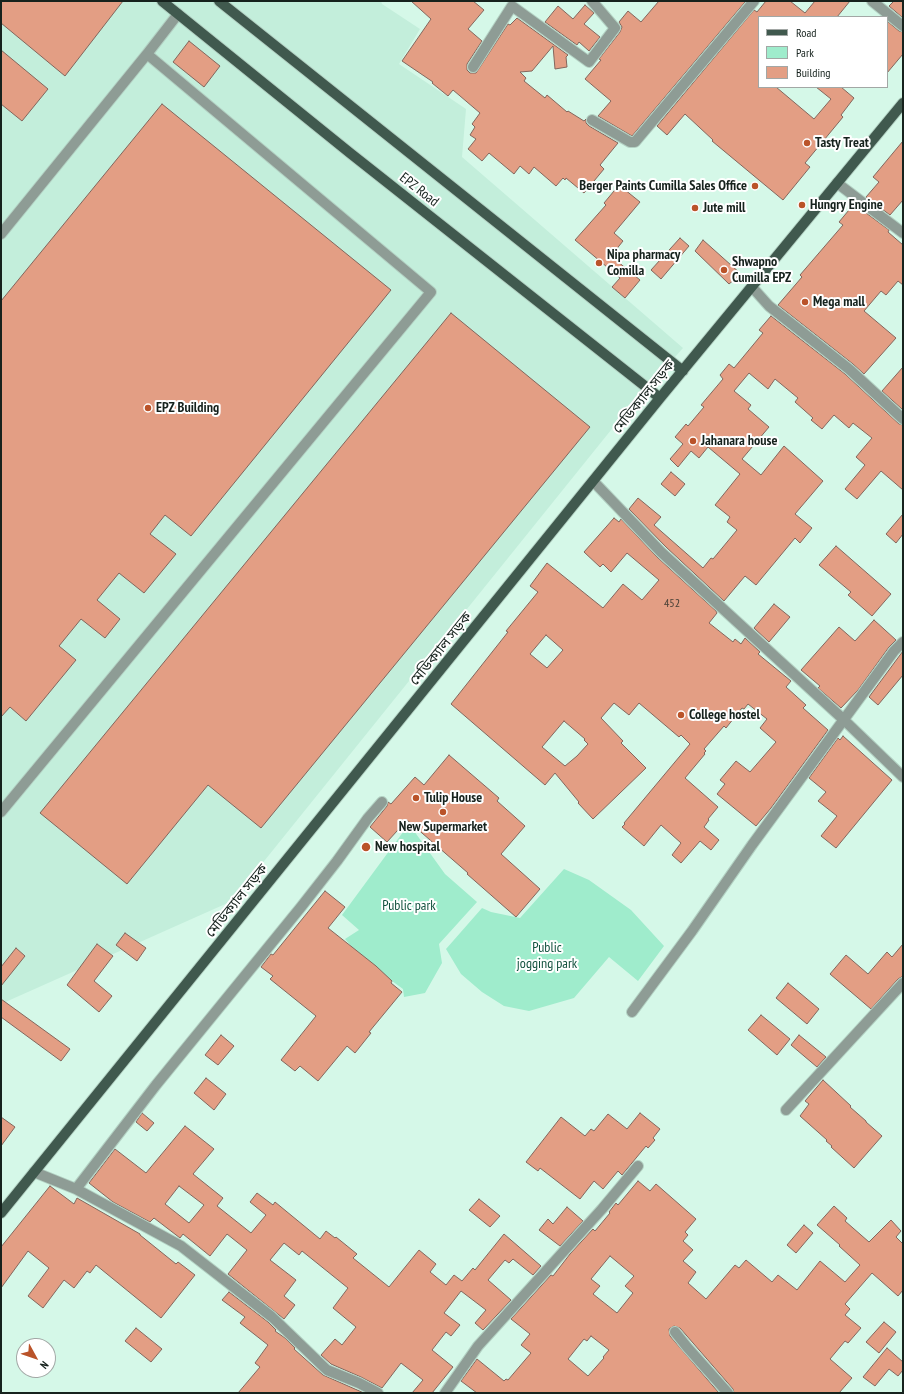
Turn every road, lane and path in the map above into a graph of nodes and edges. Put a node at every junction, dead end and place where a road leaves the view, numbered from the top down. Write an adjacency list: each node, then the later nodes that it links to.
1 (162, 1): 6 (main road, EPZ Road)
2 (220, 1): 16 (main road, EPZ Road)
3 (592, 1): 9 (street)
4 (754, 1): 11 (street)
5 (872, 1): 7 (street)
6 (178, 14): 8 (street); 17 (main road, EPZ Road)
7 (903, 26)
8 (148, 54): 14 (street); 24 (street)
9 (473, 67)
10 (903, 103): 12 (main road, মেডিক্যাল সড়ক)
11 (592, 120)
12 (837, 183): 13 (street); 15 (main road, মেডিক্যাল সড়ক)
13 (903, 233)
14 (1, 234)
15 (752, 287): 16 (main road, মেডিক্যাল সড়ক); 18 (street)
16 (683, 371): 17 (main road, মেডিক্যাল সড়ক)
17 (660, 398): 19 (main road, মেডিক্যাল সড়ক)
18 (903, 419)
19 (594, 482): 21 (street); 29 (main road, মেডিক্যাল সড়ক)
20 (903, 642): 21 (street)
21 (843, 720): 22 (street); 26 (street)
22 (903, 776)
23 (382, 802): 30 (street)
24 (1, 812)
25 (903, 983): 27 (street)
26 (632, 1012)
27 (786, 1110)
28 (638, 1166): 34 (street)
29 (34, 1172): 30 (street); 31 (main road, মেডিক্যাল সড়ক)
30 (76, 1189): 33 (street)
31 (1, 1213)
32 (675, 1332): 35 (street)
33 (378, 1393)
34 (445, 1393)
35 (728, 1393)

